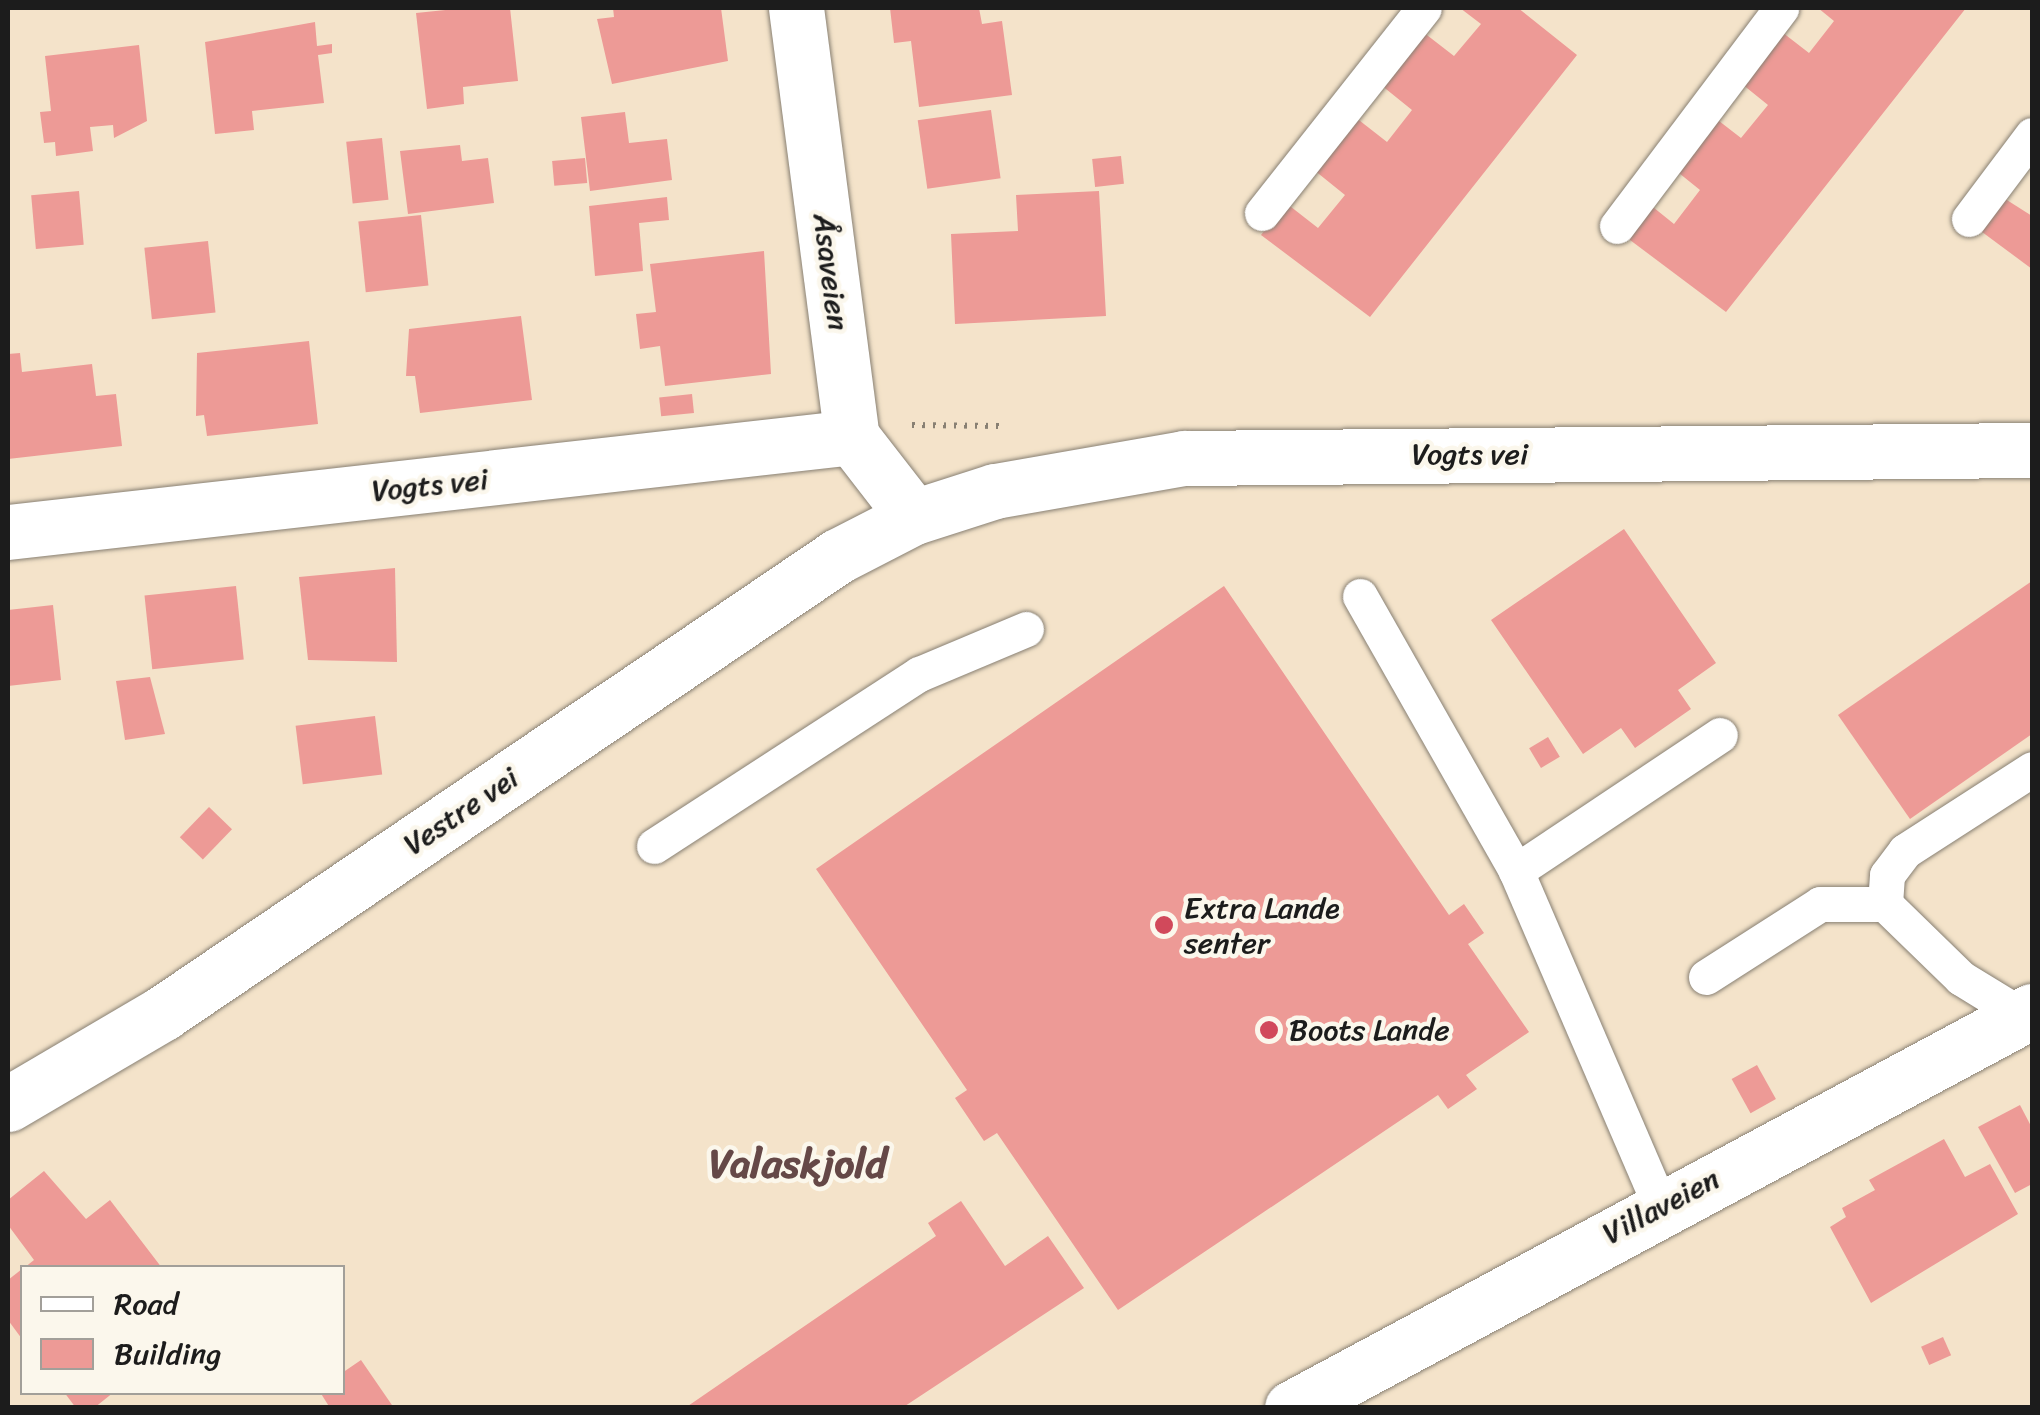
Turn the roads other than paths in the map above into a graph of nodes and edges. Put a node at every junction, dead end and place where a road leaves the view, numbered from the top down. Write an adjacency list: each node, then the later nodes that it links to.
1 (796, 8): 8 (street, Åsaveien)
2 (1424, 8): 5 (lane)
3 (1781, 8): 7 (lane)
4 (2032, 135): 6 (lane)
5 (1262, 213)
6 (1969, 218)
7 (1617, 226)
8 (852, 437): 10 (street); 11 (street, Vogts vei)
9 (2032, 450): 10 (street, Vogts vei)
10 (914, 517): 21 (street, Vestre vei)
11 (8, 532)
12 (1360, 596): 17 (lane)
13 (1026, 629): 16 (lane)
14 (1720, 735): 17 (lane)
15 (2032, 768): 18 (lane)
16 (654, 846)
17 (1516, 871): 22 (lane)
18 (1885, 904): 19 (lane); 20 (lane)
19 (1706, 977)
20 (2028, 1014): 22 (street, Villaveien)
21 (8, 1104)
22 (1660, 1205): 23 (street, Villaveien)
23 (1292, 1408)

